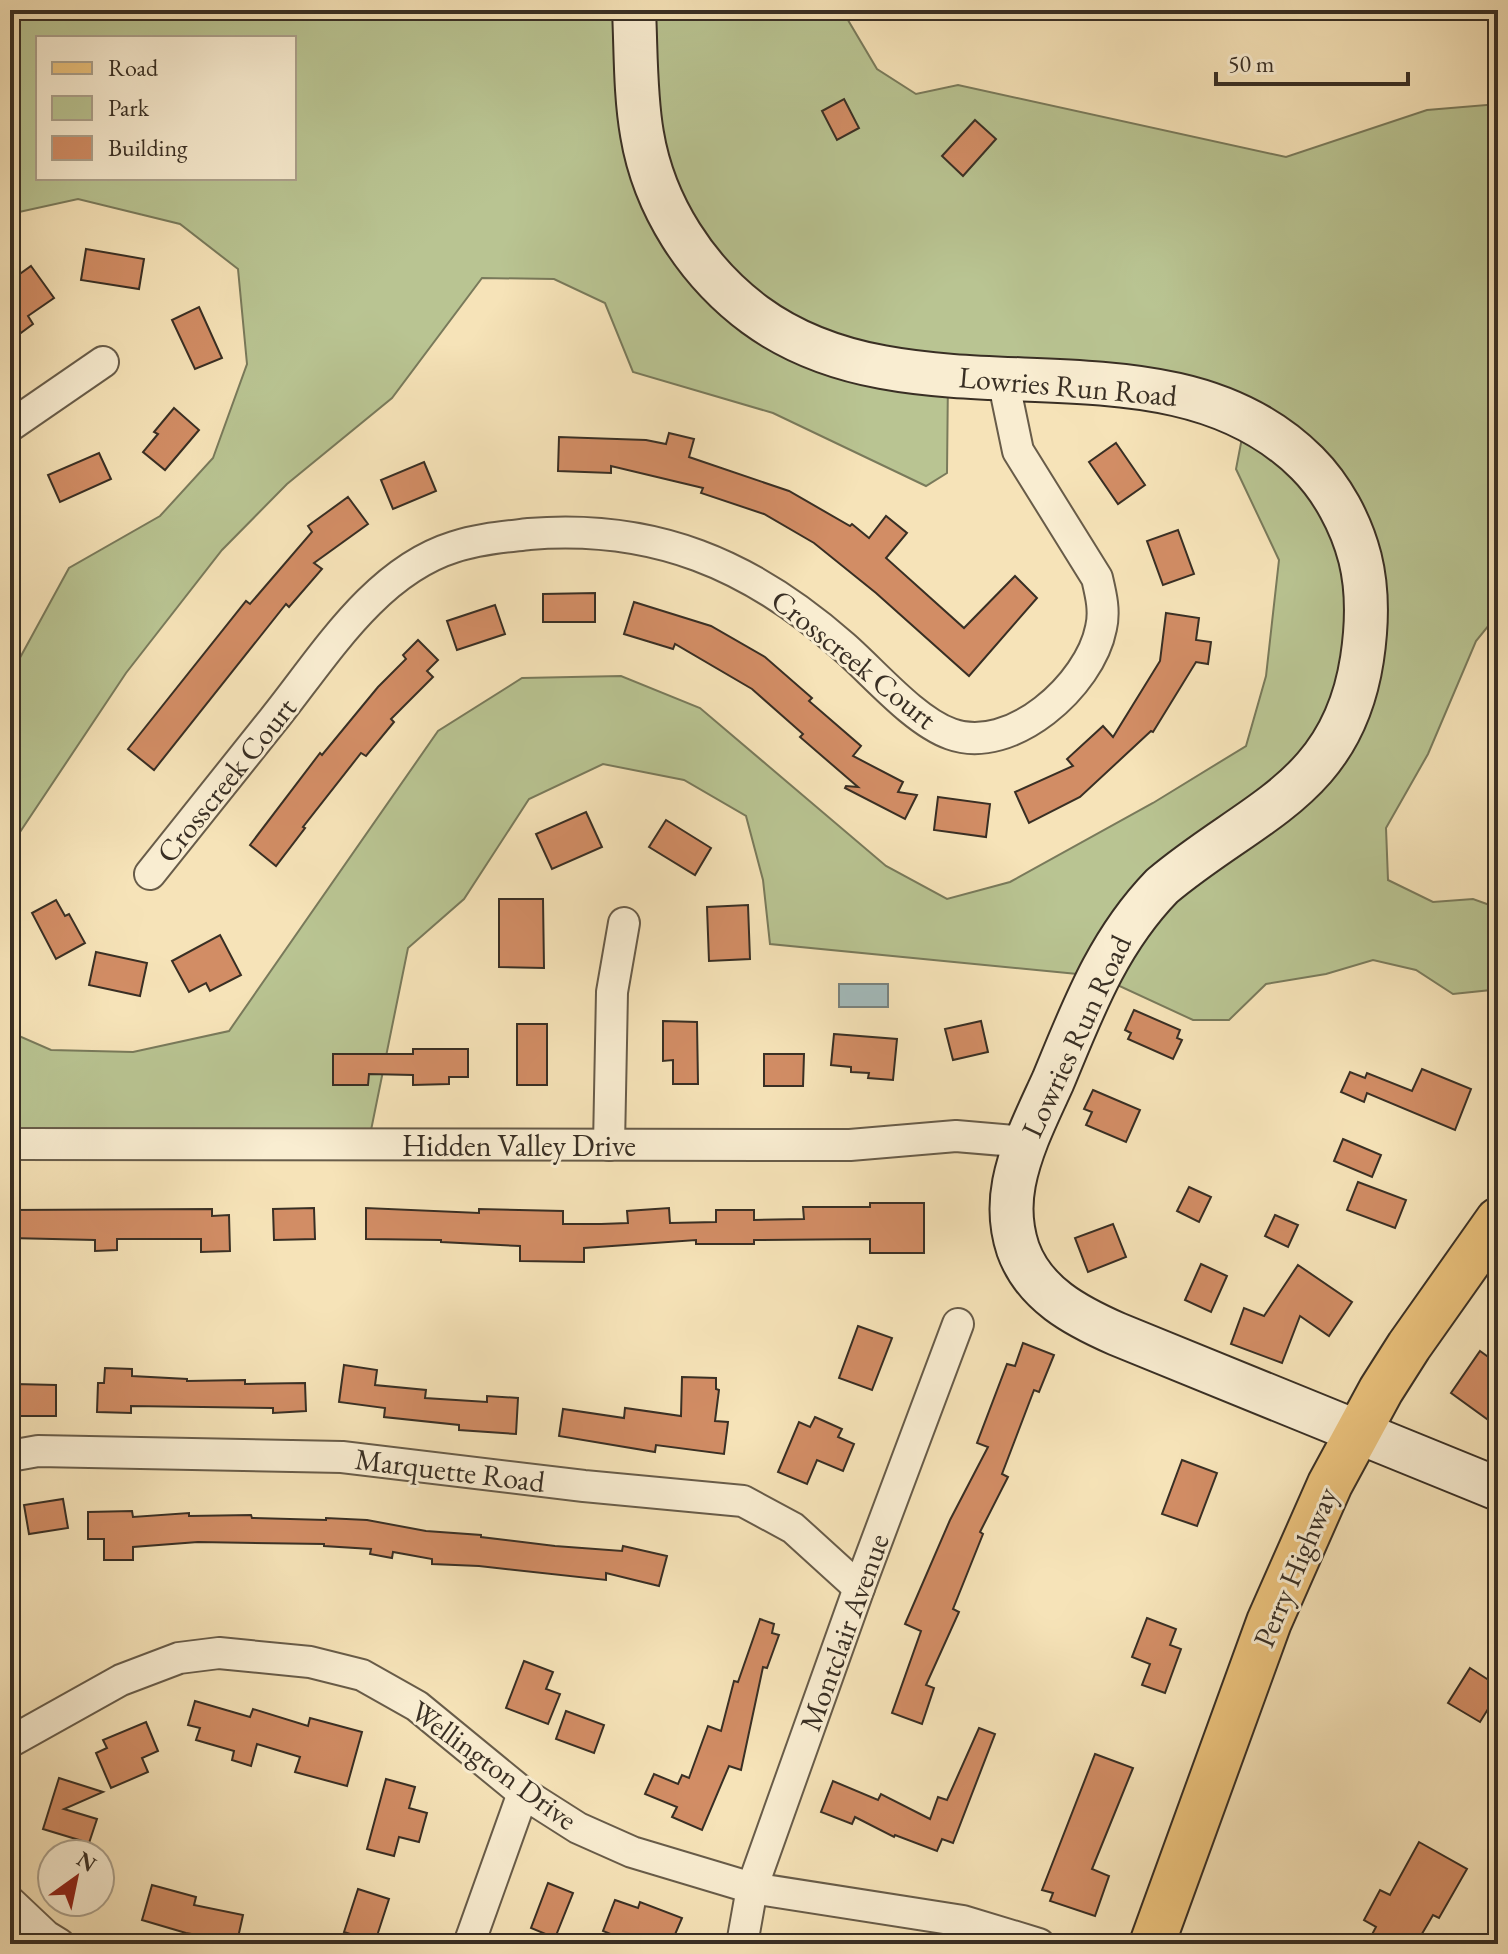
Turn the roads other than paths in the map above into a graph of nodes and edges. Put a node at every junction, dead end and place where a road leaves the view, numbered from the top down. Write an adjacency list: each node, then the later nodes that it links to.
1 (634, 10): 3 (street, Lowries Run Road)
2 (103, 362): 4 (street)
3 (1003, 379): 5 (street, Crosscreek Court); 7 (street, Lowries Run Road)
4 (10, 426)
5 (150, 874)
6 (624, 923): 9 (street)
7 (1026, 1142): 9 (street, Hidden Valley Drive); 12 (street, Lowries Run Road)
8 (10, 1144): 9 (street, Hidden Valley Drive)
9 (609, 1145)
10 (1498, 1220): 12 (main road, Perry Highway)
11 (958, 1324): 15 (street, Montclair Avenue)
12 (1357, 1432): 14 (street, Lowries Run Road); 24 (main road, Perry Highway)
13 (10, 1456): 15 (street, Marquette Road)
14 (1498, 1489)
15 (859, 1588): 18 (street, Montclair Avenue)
16 (10, 1742): 17 (street, Wellington Drive)
17 (523, 1793): 18 (street, Wellington Drive); 21 (street)
18 (752, 1888): 22 (street, Montclair Avenue); 23 (street, Wellington Drive)
19 (10, 1902): 20 (street)
20 (59, 1944)
21 (469, 1944)
22 (742, 1944)
23 (1039, 1944)
24 (1152, 1944)

